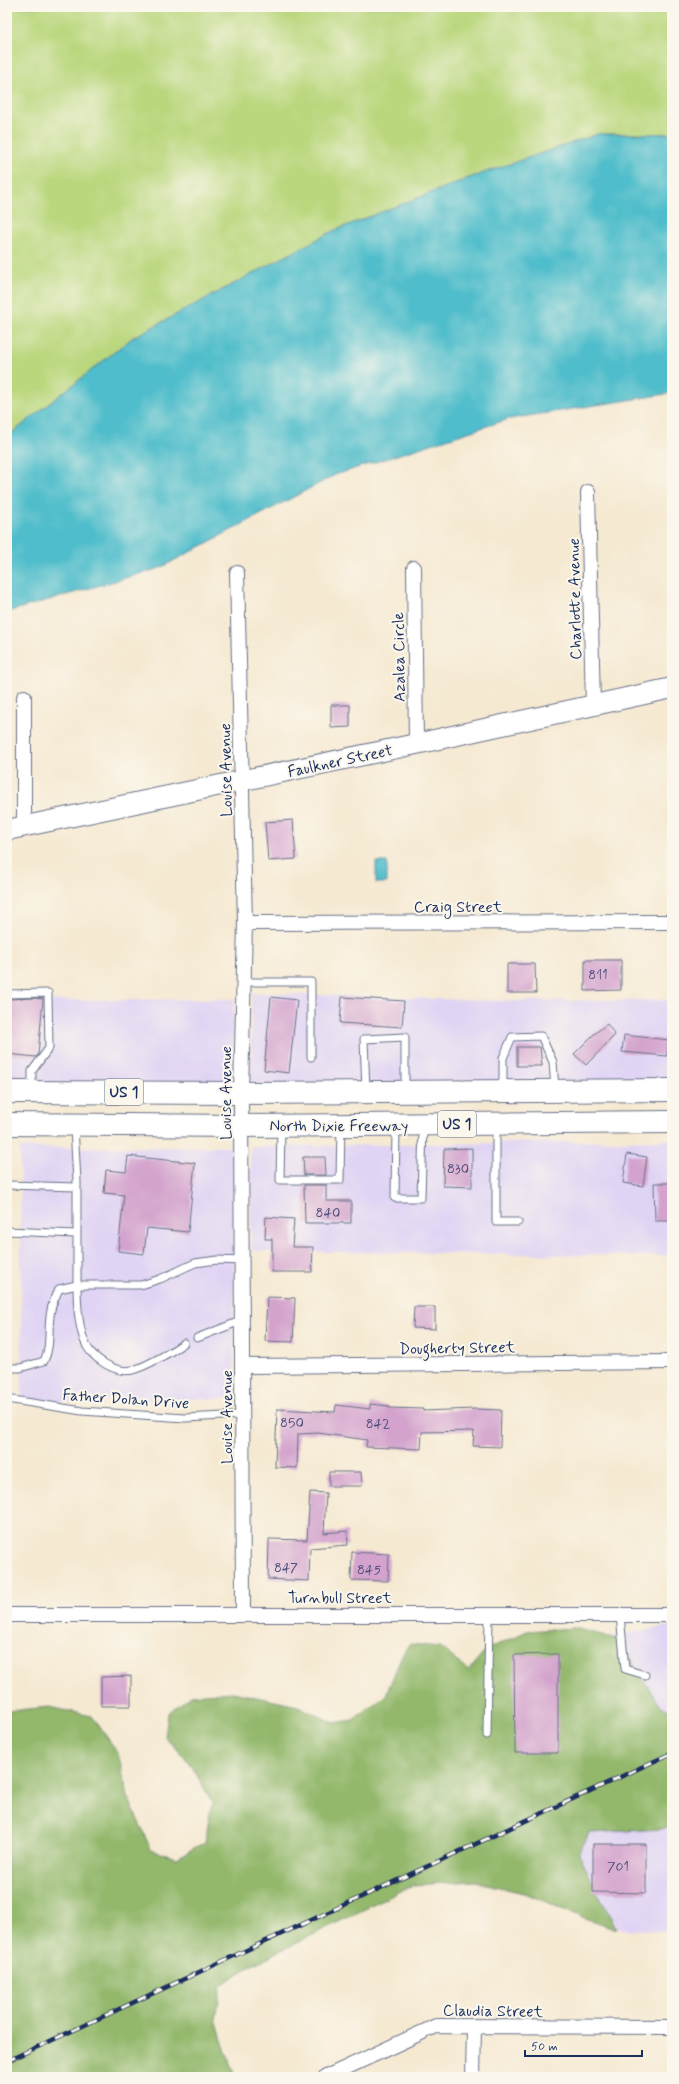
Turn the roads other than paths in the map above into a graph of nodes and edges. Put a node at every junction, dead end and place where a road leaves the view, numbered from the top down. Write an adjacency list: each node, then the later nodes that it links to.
1 (588, 492): 6 (street, Charlotte Avenue)
2 (414, 568): 7 (street, Azalea Circle)
3 (237, 573): 8 (street, Louise Avenue)
4 (672, 688): 6 (street, Faulkner Street)
5 (24, 697): 9 (street)
6 (594, 706): 7 (street, Faulkner Street)
7 (416, 744): 8 (street, Faulkner Street)
8 (243, 781): 9 (street, Faulkner Street); 11 (street, Louise Avenue)
9 (15, 828)
10 (672, 922): 11 (street, Craig Street)
11 (245, 923): 12 (street, Louise Avenue)
12 (243, 982): 14 (lane); 22 (street, Louise Avenue)
13 (7, 994): 19 (lane)
14 (311, 1057)
15 (672, 1090): 17 (main road, North Dixie Freeway / US 1)
16 (503, 1091): 17 (main road, North Dixie Freeway / US 1); 17 (lane); 21 (main road, North Dixie Freeway / US 1)
17 (555, 1091)
18 (7, 1092): 19 (main road, North Dixie Freeway / US 1)
19 (32, 1092): 22 (main road, North Dixie Freeway / US 1)
20 (366, 1092): 21 (main road, North Dixie Freeway / US 1); 21 (lane); 22 (main road, North Dixie Freeway / US 1)
21 (405, 1092)
22 (241, 1093): 31 (street, Louise Avenue)
23 (672, 1122): 28 (main road, North Dixie Freeway / US 1)
24 (7, 1124): 25 (main road, North Dixie Freeway / US 1)
25 (73, 1124): 31 (main road, North Dixie Freeway / US 1); 33 (lane)
26 (396, 1124): 27 (main road, North Dixie Freeway / US 1); 27 (lane); 30 (main road, North Dixie Freeway / US 1)
27 (423, 1124): 28 (main road, North Dixie Freeway / US 1)
28 (496, 1124): 34 (lane)
29 (281, 1125): 30 (main road, North Dixie Freeway / US 1); 30 (lane); 31 (main road, North Dixie Freeway / US 1)
30 (341, 1125)
31 (241, 1126): 37 (street, Louise Avenue)
32 (7, 1185): 33 (lane)
33 (77, 1187): 36 (lane)
34 (518, 1222)
35 (7, 1231): 36 (lane)
36 (76, 1234): 38 (lane)
37 (242, 1261): 38 (lane); 39 (street, Louise Avenue)
38 (77, 1285): 41 (lane); 44 (lane)
39 (243, 1320): 40 (lane); 43 (street, Louise Avenue)
40 (197, 1338)
41 (184, 1343)
42 (672, 1362): 43 (street, Dougherty Street)
43 (243, 1366): 46 (street, Louise Avenue)
44 (7, 1368)
45 (7, 1399): 46 (lane, Father Dolan Drive)
46 (243, 1415): 47 (street, Louise Avenue)
47 (243, 1614): 48 (street, Turnbull Street); 50 (street, Turnbull Street)
48 (489, 1614): 49 (street, Turnbull Street); 53 (lane)
49 (620, 1614): 51 (street, Turnbull Street); 52 (lane)
50 (7, 1615)
51 (672, 1615)
52 (645, 1675)
53 (487, 1735)
54 (672, 2027): 55 (street, Claudia Street)
55 (474, 2028): 56 (street, Claudia Street); 57 (street)
56 (326, 2077)
57 (473, 2077)

